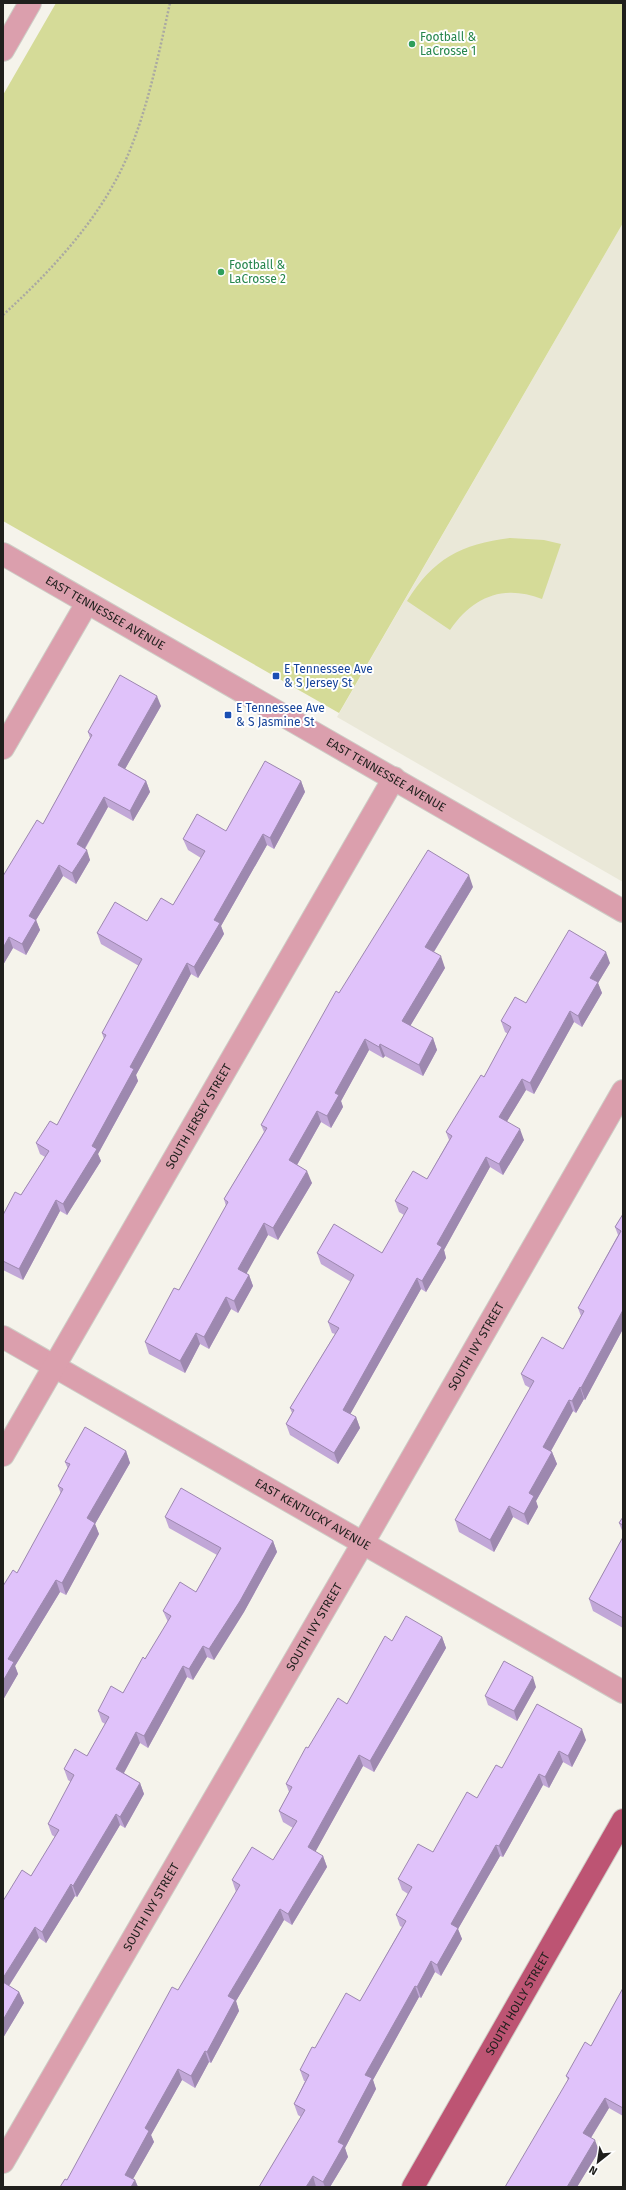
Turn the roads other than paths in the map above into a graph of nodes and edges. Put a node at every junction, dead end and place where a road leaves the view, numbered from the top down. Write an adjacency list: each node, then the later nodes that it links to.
1 (30, 3): 2 (street)
2 (3, 50)
3 (3, 554): 4 (street, EAST TENNESSEE AVENUE)
4 (87, 603): 5 (street); 6 (street, EAST TENNESSEE AVENUE)
5 (3, 748)
6 (394, 778): 7 (street, EAST TENNESSEE AVENUE); 10 (street, SOUTH JERSEY STREET)
7 (623, 911)
8 (623, 1091): 12 (street, SOUTH IVY STREET)
9 (3, 1337): 10 (street, EAST KENTUCKY AVENUE)
10 (54, 1366): 11 (street, SOUTH JERSEY STREET); 12 (street, EAST KENTUCKY AVENUE)
11 (3, 1455)
12 (363, 1543): 13 (street, EAST KENTUCKY AVENUE); 15 (street, SOUTH IVY STREET)
13 (623, 1692)
14 (623, 1820): 16 (main road, SOUTH HOLLY STREET)
15 (3, 2162)
16 (413, 2187)

